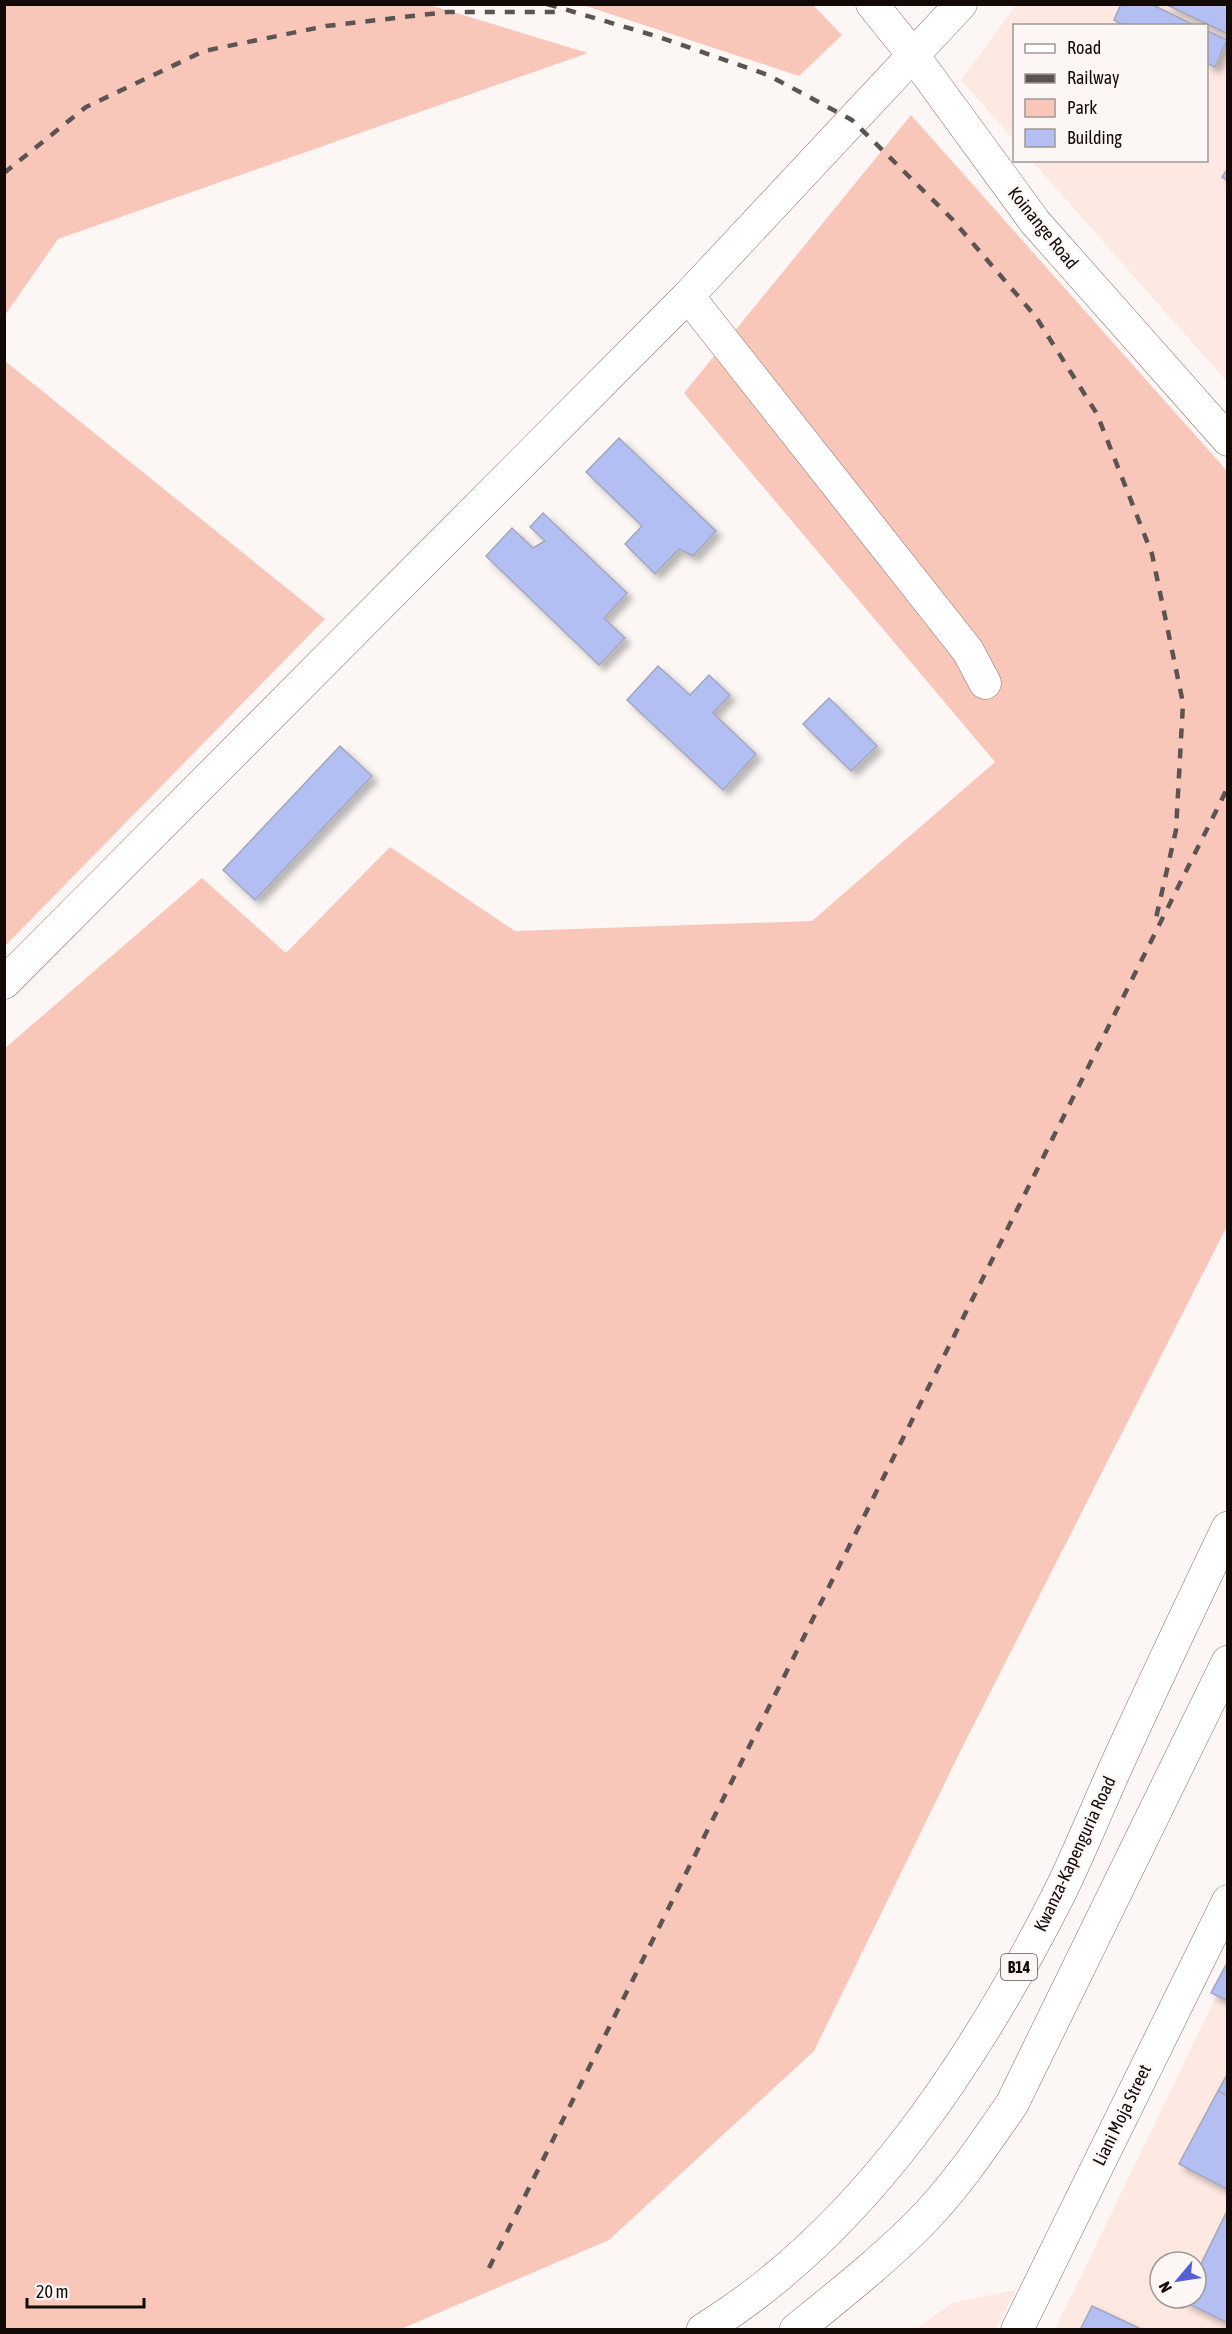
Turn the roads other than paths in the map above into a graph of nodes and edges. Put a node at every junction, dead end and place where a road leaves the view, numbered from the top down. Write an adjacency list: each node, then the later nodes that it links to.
1 (872, 4): 3 (street, Koinange Road)
2 (961, 4): 3 (street)
3 (913, 55): 4 (street); 5 (street, Koinange Road)
4 (688, 296): 6 (street); 7 (street)
5 (1227, 440)
6 (985, 683)
7 (4, 983)
8 (1227, 1528): 11 (highway, Kwanza-Kapenguria Road / B14)
9 (1227, 1662): 12 (highway)
10 (1227, 1901): 13 (street, Liani Moja Street)
11 (703, 2330)
12 (796, 2330)
13 (1017, 2330)

